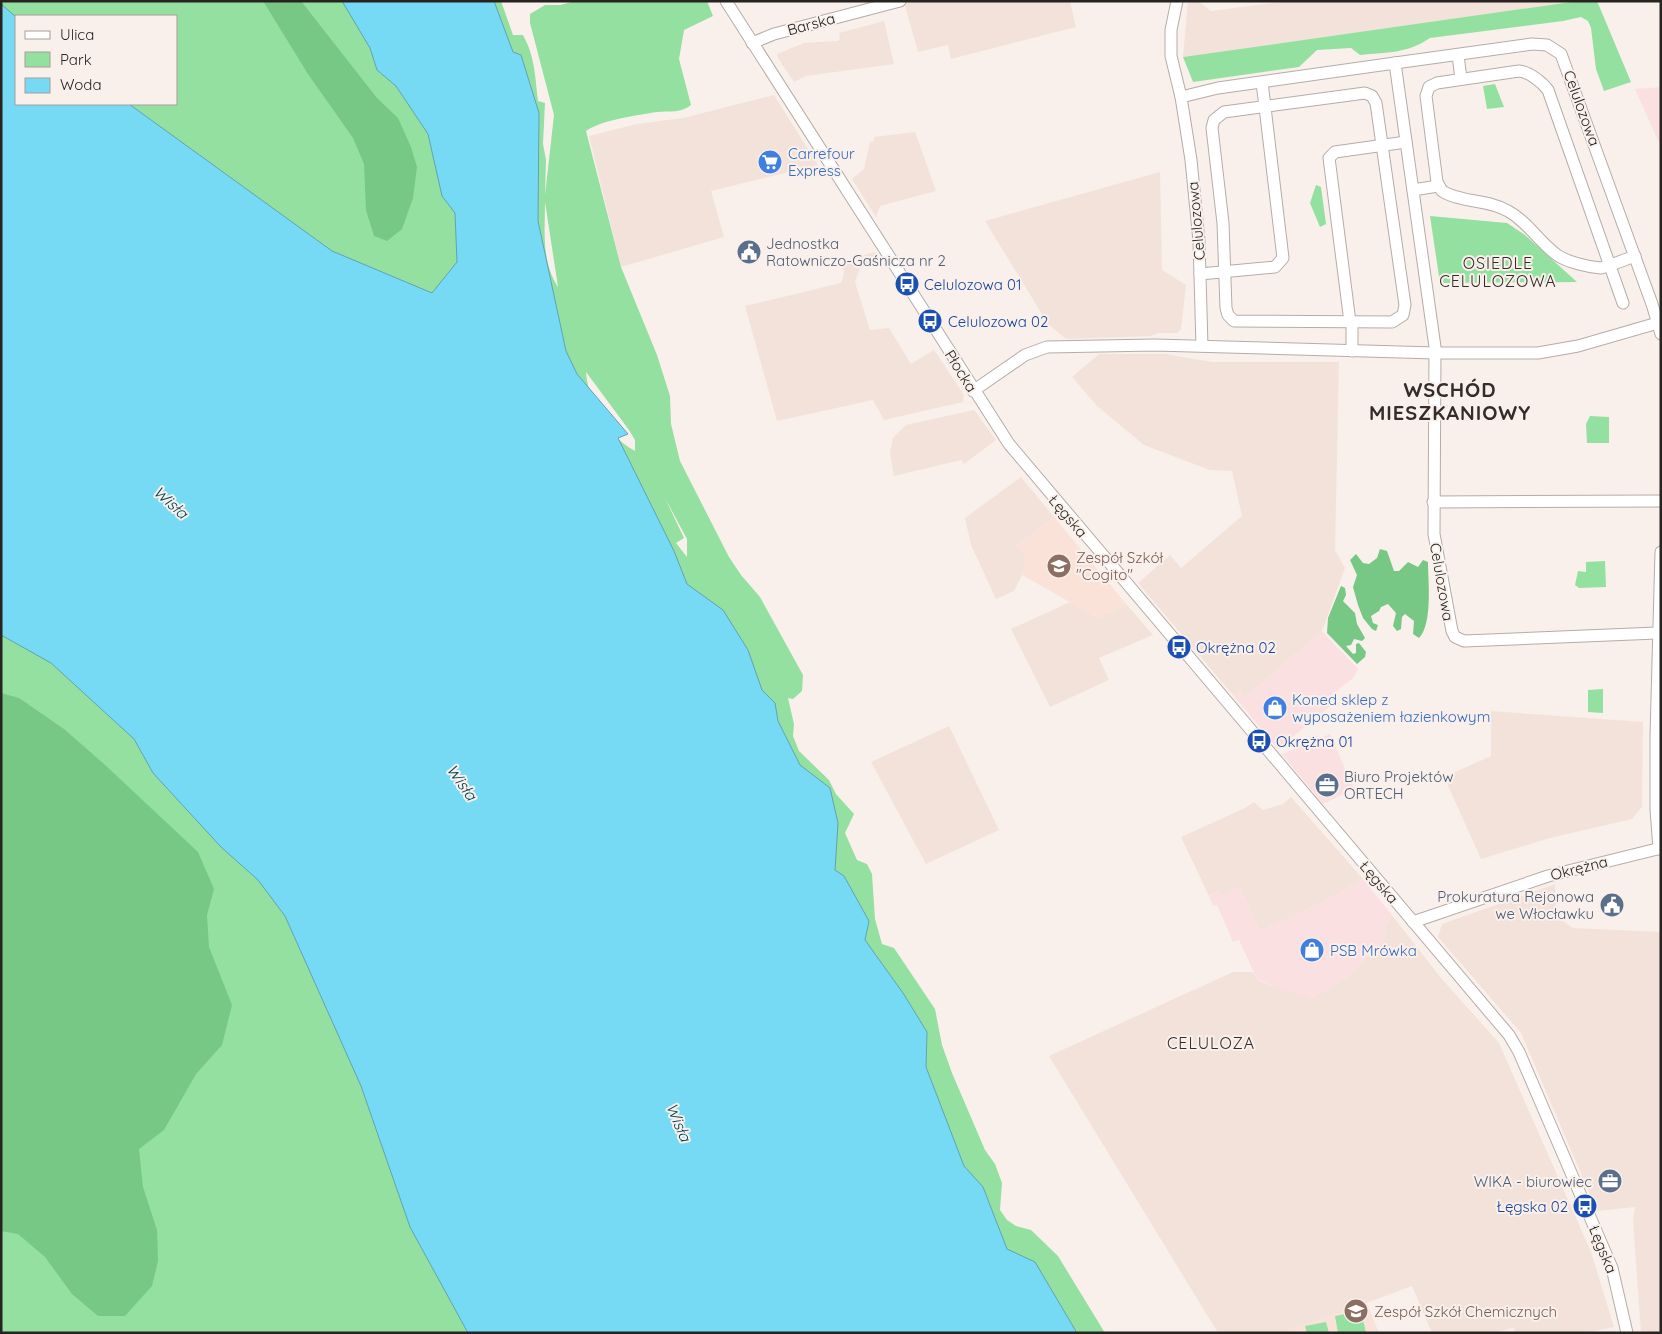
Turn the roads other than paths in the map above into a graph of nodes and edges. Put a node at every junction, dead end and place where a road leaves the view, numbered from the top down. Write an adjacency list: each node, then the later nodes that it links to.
1 (726, 1): 4 (street, Płocka)
2 (900, 1): 4 (street, Barska)
3 (1177, 1): 9 (street)
4 (752, 43): 26 (street, Płocka)
5 (1458, 55): 6 (street, Celulozowa); 7 (street); 15 (street, Celulozowa)
6 (1395, 63): 8 (street, Celulozowa); 11 (street, Celulozowa)
7 (1461, 79): 13 (street); 16 (street)
8 (1262, 82): 9 (street, Celulozowa); 10 (street)
9 (1181, 97): 18 (street, Celulozowa)
10 (1266, 107): 12 (street); 17 (street); 17 (street)
11 (1406, 142): 12 (street); 14 (street, Celulozowa)
12 (1382, 144): 20 (street); 20 (street)
13 (1438, 186): 14 (street); 16 (street)
14 (1413, 190): 25 (street, Celulozowa)
15 (1635, 256): 16 (street); 21 (street, Celulozowa)
16 (1610, 265): 19 (street)
17 (1225, 272): 18 (street); 20 (street)
18 (1200, 274): 23 (street, Celulozowa)
19 (1623, 303)
20 (1351, 322): 24 (street)
21 (1660, 322): 22 (street, Celulozowa); 25 (street)
22 (1661, 334)
23 (1202, 346): 24 (street); 26 (street)
24 (1352, 351): 25 (street)
25 (1435, 353): 29 (street, Celulozowa)
26 (973, 391): 27 (street, Płocka)
27 (1041, 483): 33 (street, Łęgska)
28 (1661, 501): 29 (street)
29 (1433, 502): 31 (street, Celulozowa)
30 (1661, 552): 31 (street)
31 (1657, 633): 32 (street)
32 (1660, 849): 33 (street, Okrężna)
33 (1413, 922): 34 (street, Łęgska)
34 (1626, 1333)

